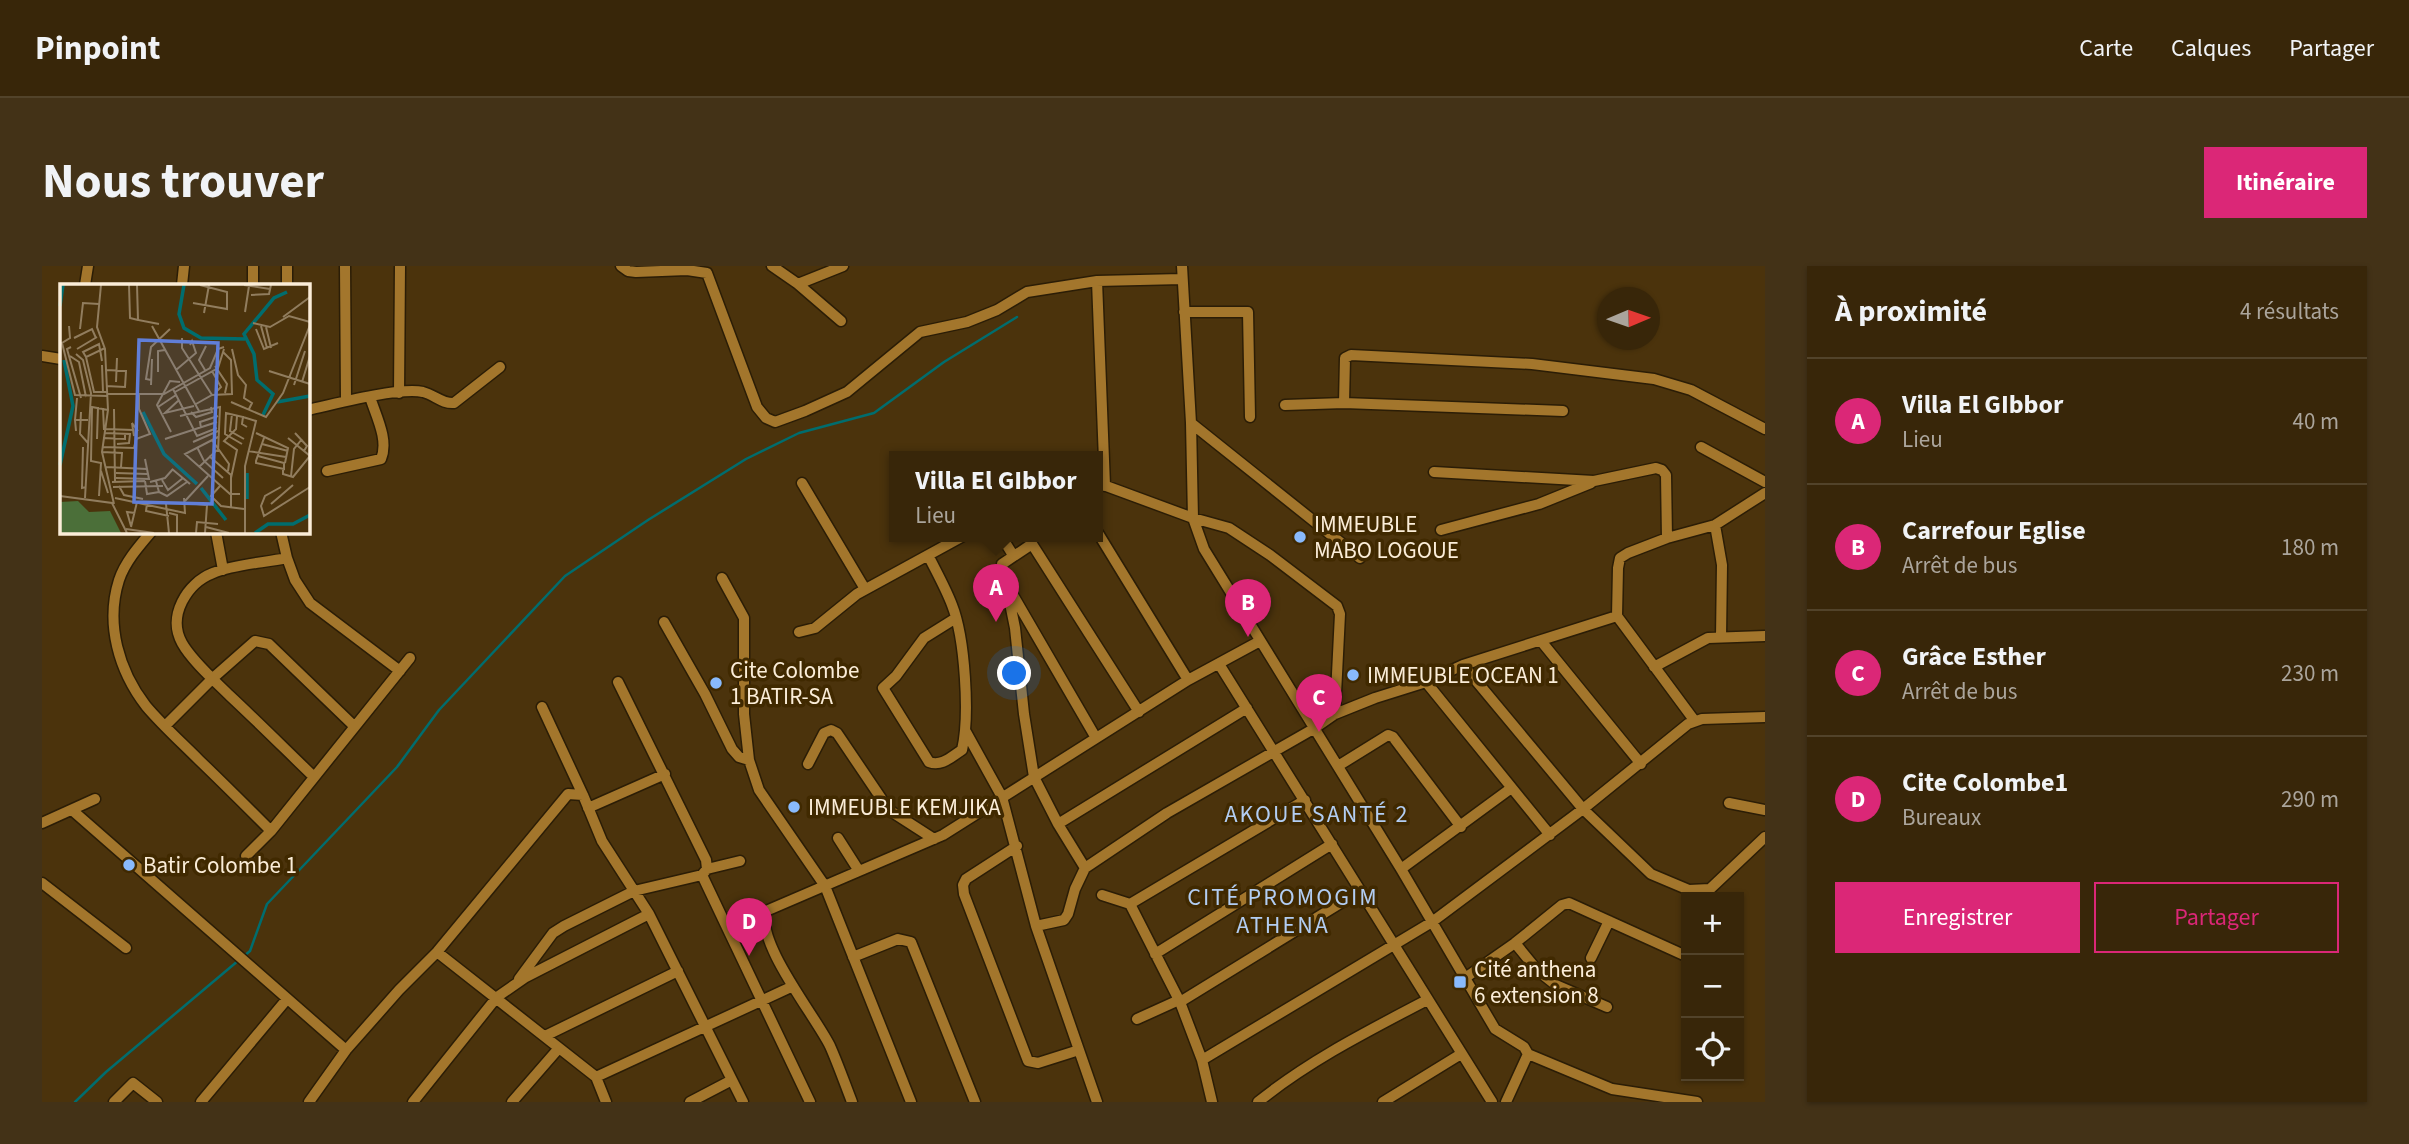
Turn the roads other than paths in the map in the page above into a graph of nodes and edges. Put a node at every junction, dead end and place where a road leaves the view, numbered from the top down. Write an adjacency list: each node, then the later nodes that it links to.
1 (88, 266): 13 (street)
2 (184, 266): 14 (street)
3 (253, 266): 15 (street)
4 (287, 266): 16 (street)
5 (345, 266): 25 (street)
6 (400, 266): 23 (street)
7 (621, 266): 12 (street)
8 (772, 266): 17 (street)
9 (843, 266): 17 (street)
10 (1182, 266): 11 (street)
11 (1182, 279): 12 (street); 18 (street)
12 (1097, 281): 34 (street)
13 (85, 284)
14 (181, 284)
15 (253, 284)
16 (287, 284)
17 (798, 284): 19 (street)
18 (1185, 312): 30 (street); 31 (street)
19 (841, 321)
20 (42, 356): 21 (street)
21 (60, 359)
22 (500, 367): 23 (street)
23 (399, 393): 24 (street)
24 (370, 397): 25 (street); 35 (street)
25 (346, 400): 28 (street)
26 (1344, 403): 27 (street); 29 (street); 32 (street)
27 (1285, 405)
28 (310, 410)
29 (1563, 411)
30 (1250, 418)
31 (1191, 423): 42 (street); 55 (street)
32 (1765, 429)
33 (1700, 447): 38 (street)
34 (1100, 451)
35 (327, 471)
36 (1434, 472): 37 (street)
37 (1594, 481): 44 (street); 48 (street)
38 (1765, 482)
39 (802, 483): 59 (street)
40 (1103, 485): 42 (street)
41 (1765, 493): 43 (street)
42 (1193, 518): 66 (street); 80 (street)
43 (1715, 525): 48 (street); 65 (street)
44 (1441, 530)
45 (149, 534): 83 (street)
46 (216, 534): 56 (street)
47 (281, 534): 54 (street)
48 (1667, 538): 60 (street)
49 (953, 542): 53 (street)
50 (1005, 542): 52 (street)
51 (1103, 542): 74 (street)
52 (1013, 555): 58 (street); 79 (street)
53 (929, 556): 59 (street); 61 (street)
54 (287, 558): 56 (street); 72 (street)
55 (1360, 558)
56 (223, 570): 73 (street)
57 (722, 578): 89 (street)
58 (1005, 583): 87 (street); 94 (street)
59 (865, 589): 63 (street)
60 (1617, 616): 67 (street); 71 (street)
61 (956, 618): 86 (street); 86 (street)
62 (663, 622): 89 (street)
63 (799, 632)
64 (1765, 636): 65 (street)
65 (1721, 637): 71 (street)
66 (1260, 641): 69 (street); 85 (street)
67 (1541, 641): 70 (street); 91 (street)
68 (410, 658): 72 (street)
69 (1219, 664): 74 (street); 78 (street)
70 (1463, 665): 76 (street); 103 (street)
71 (1654, 667): 82 (street)
72 (400, 671): 84 (street)
73 (212, 678): 83 (street); 84 (street); 95 (street)
74 (1188, 680): 79 (street)
75 (618, 682): 93 (street)
76 (1426, 682): 80 (street); 96 (street)
77 (542, 706): 97 (street)
78 (1247, 708): 88 (street); 107 (street)
79 (1139, 712): 87 (street)
80 (1335, 714): 85 (street)
81 (1765, 717): 82 (street)
82 (1694, 720): 91 (street)
83 (164, 726): 109 (street)
84 (354, 726): 95 (street)
85 (1315, 729): 88 (street); 92 (street)
86 (966, 732): 98 (street)
87 (1096, 738): 94 (street)
88 (1274, 750): 100 (street); 118 (street)
89 (748, 760): 123 (street)
90 (808, 764): 113 (street)
91 (1641, 764): 103 (street)
92 (1338, 766): 108 (street); 119 (street)
93 (665, 774): 102 (street); 121 (street)
94 (1034, 777): 98 (street); 107 (street)
95 (314, 778): 109 (street)
96 (1510, 789): 108 (street); 110 (street)
97 (583, 795): 102 (street); 135 (street)
98 (1002, 797): 113 (street); 115 (street)
99 (95, 799): 104 (street)
100 (1305, 800): 114 (street); 127 (street)
101 (1729, 803): 105 (street)
102 (588, 808): 124 (street)
103 (1583, 809): 110 (street); 111 (street)
104 (72, 810): 106 (street); 145 (street)
105 (1765, 810)
106 (42, 824)
107 (1058, 824): 118 (street)
108 (1461, 827): 119 (street)
109 (271, 831): 116 (street)
110 (1550, 835): 130 (street)
111 (1765, 837)
112 (838, 838): 120 (street)
113 (934, 839): 120 (street)
114 (1332, 844): 125 (street); 136 (street)
115 (1017, 846): 131 (street); 155 (street)
116 (246, 856)
117 (740, 861): 121 (street)
118 (1085, 868): 131 (street)
119 (1401, 869): 130 (street)
120 (859, 871): 123 (street)
121 (705, 872): 124 (street); 147 (street)
122 (42, 883): 134 (street)
123 (825, 886): 138 (street); 143 (street)
124 (634, 891): 128 (street); 142 (street)
125 (1360, 891): 133 (street); 148 (street)
126 (1102, 895): 127 (street)
127 (1130, 904): 136 (street)
128 (649, 914): 140 (street); 142 (street)
129 (1609, 920): 132 (street); 137 (street); 139 (street)
130 (1432, 922): 133 (street); 141 (street)
131 (1036, 926): 155 (street)
132 (1515, 943): 141 (street); 149 (street)
133 (1394, 947): 146 (street); 158 (street)
134 (126, 948)
135 (438, 952): 144 (street); 154 (street)
136 (1156, 954): 148 (street)
137 (1684, 955)
138 (853, 957): 172 (street); 173 (street)
139 (1591, 958)
140 (678, 971): 151 (street); 152 (street)
141 (1465, 978): 157 (street)
142 (515, 985): 144 (street)
143 (791, 987): 147 (street); 171 (street)
144 (497, 998): 152 (street); 165 (street)
145 (287, 999): 154 (street); 163 (street)
146 (1427, 1000): 156 (street); 176 (street)
147 (762, 1001): 151 (street); 170 (street)
148 (1180, 1001): 150 (street); 158 (street)
149 (1607, 1007)
150 (1136, 1019)
151 (705, 1027): 159 (street); 160 (street)
152 (545, 1036): 153 (street)
153 (559, 1048): 159 (street); 166 (street)
154 (346, 1050): 164 (street)
155 (1079, 1050): 174 (street)
156 (1461, 1054): 177 (street); 178 (street)
157 (1528, 1054): 179 (street); 180 (street)
158 (1202, 1060): 175 (street)
159 (596, 1077): 167 (street)
160 (732, 1080): 168 (street); 169 (street)
161 (114, 1102): 162 (street)
162 (157, 1102)
163 (201, 1102)
164 (309, 1102)
165 (413, 1102)
166 (512, 1102)
167 (607, 1102)
168 (690, 1102)
169 (743, 1102)
170 (810, 1102)
171 (852, 1102)
172 (911, 1102)
173 (975, 1102)
174 (1097, 1102)
175 (1212, 1102)
176 (1258, 1102)
177 (1382, 1102)
178 (1492, 1102)
179 (1506, 1102)
180 (1697, 1102)

